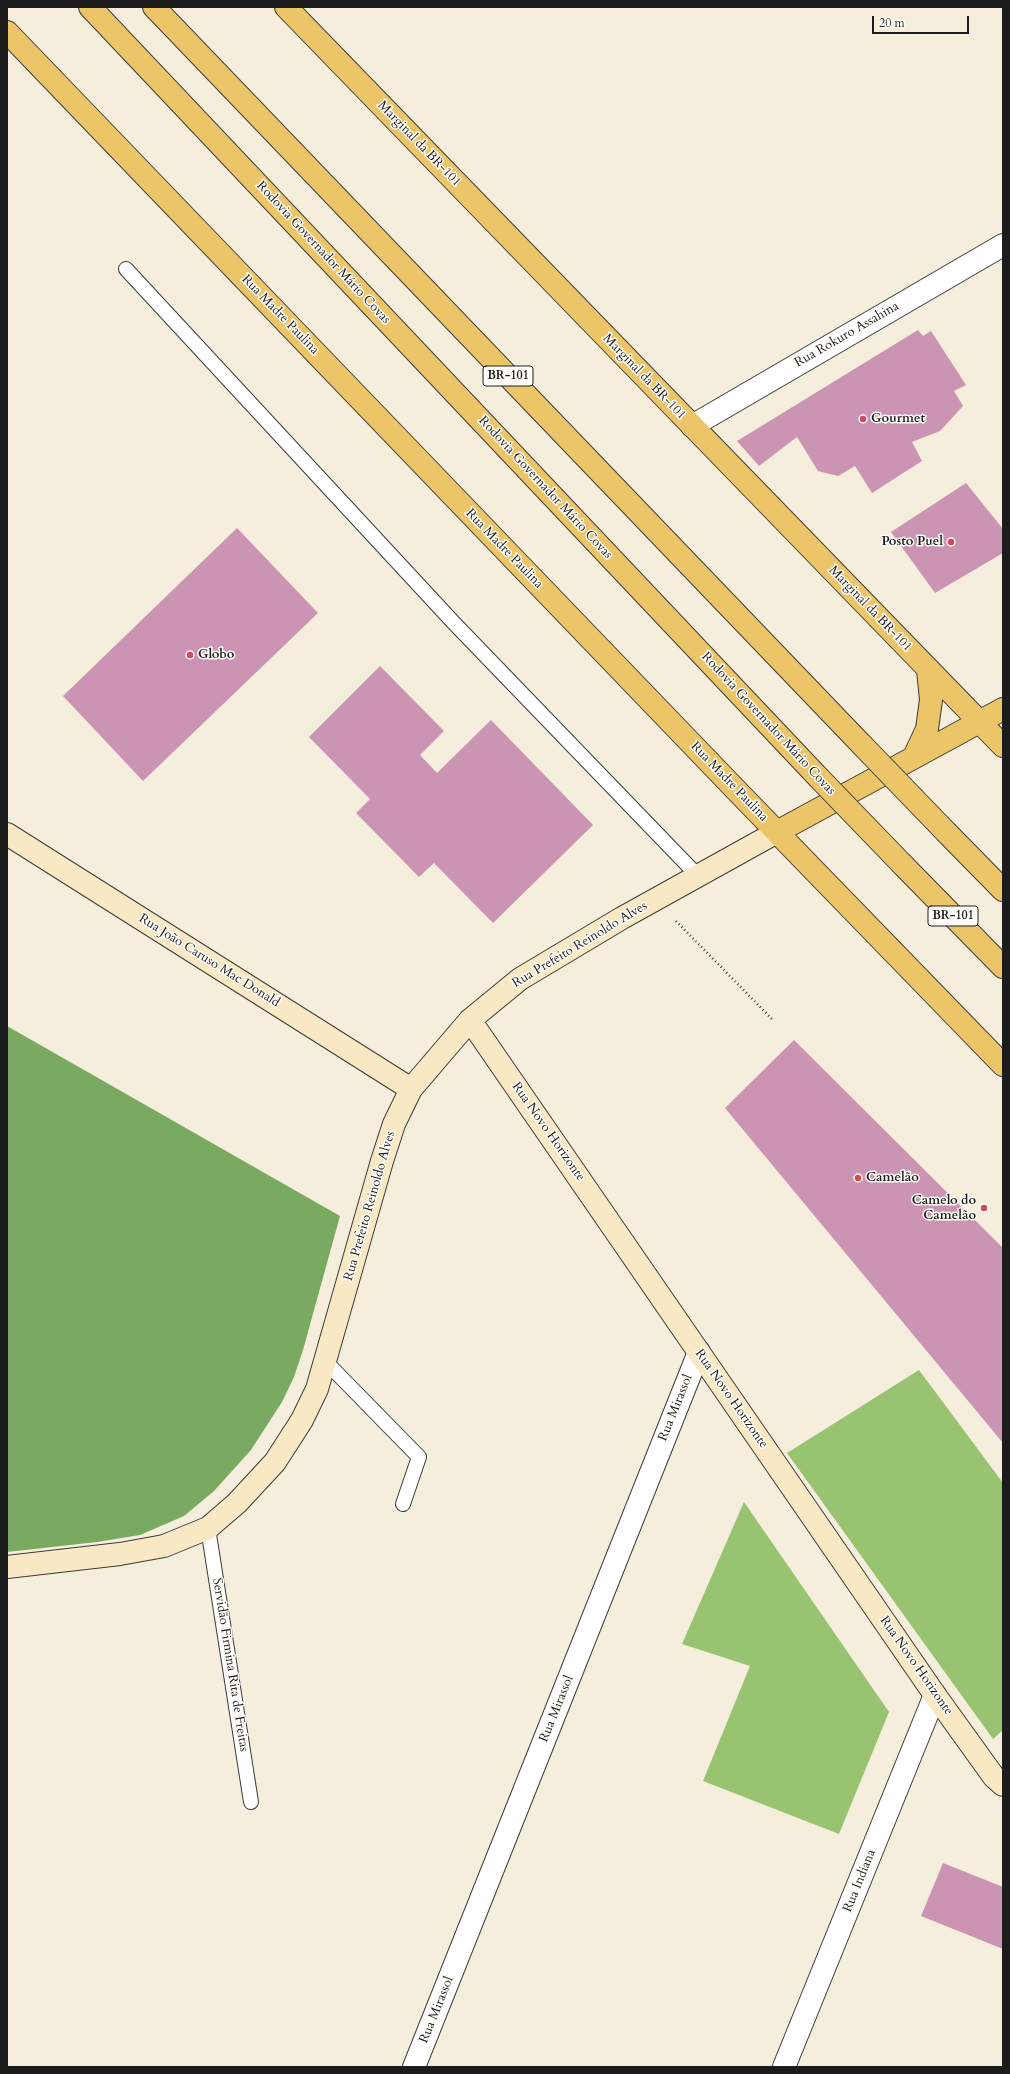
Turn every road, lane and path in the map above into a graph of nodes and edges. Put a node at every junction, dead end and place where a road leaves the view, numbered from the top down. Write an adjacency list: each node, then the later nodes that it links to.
1 (75, 7): 6 (main road)
2 (90, 7): 6 (main road, Rodovia Governador Mário Covas / BR-101)
3 (154, 7): 18 (main road, BR-101, bridge)
4 (286, 7): 9 (main road, Marginal da BR-101)
5 (7, 32): 15 (main road, Rua Madre Paulina)
6 (129, 48): 20 (main road, Rodovia Governador Mário Covas / BR-101, bridge)
7 (1003, 245): 9 (street, Rua Rokuro Assahina)
8 (126, 269): 17 (lane)
9 (692, 426): 10 (main road, Marginal da BR-101)
10 (928, 670): 12 (main road, Marginal da BR-101); 14 (main road)
11 (1003, 709): 12 (main road)
12 (979, 722): 13 (main road, Marginal da BR-101); 14 (main road)
13 (1003, 746)
14 (914, 757): 15 (main road)
15 (777, 832): 17 (main road, Rua Prefeito Reinoldo Alves); 23 (main road, Rua Madre Paulina)
16 (7, 834): 24 (main road, Rua João Caruso Mac Donald)
17 (698, 876): 19 (main road, Rua Prefeito Reinoldo Alves)
18 (1003, 890)
19 (655, 900): 21 (path); 22 (main road, Rua Prefeito Reinoldo Alves)
20 (1003, 967)
21 (772, 1019)
22 (470, 1020): 24 (main road, Rua Prefeito Reinoldo Alves); 25 (main road, Rua Novo Horizonte)
23 (1003, 1065)
24 (411, 1089): 26 (main road, Rua Prefeito Reinoldo Alves)
25 (699, 1352): 30 (main road, Rua Novo Horizonte); 33 (street, Rua Mirassol)
26 (326, 1362): 27 (lane); 28 (main road, Rua Prefeito Reinoldo Alves)
27 (403, 1504)
28 (208, 1528): 29 (main road, Rua Prefeito Reinoldo Alves); 32 (lane, Servidão Firmina Rita de Freitas)
29 (7, 1567)
30 (936, 1695): 31 (main road, Rua Novo Horizonte); 34 (street, Rua Indiana)
31 (1000, 1777)
32 (251, 1802)
33 (414, 2067)
34 (784, 2067)

